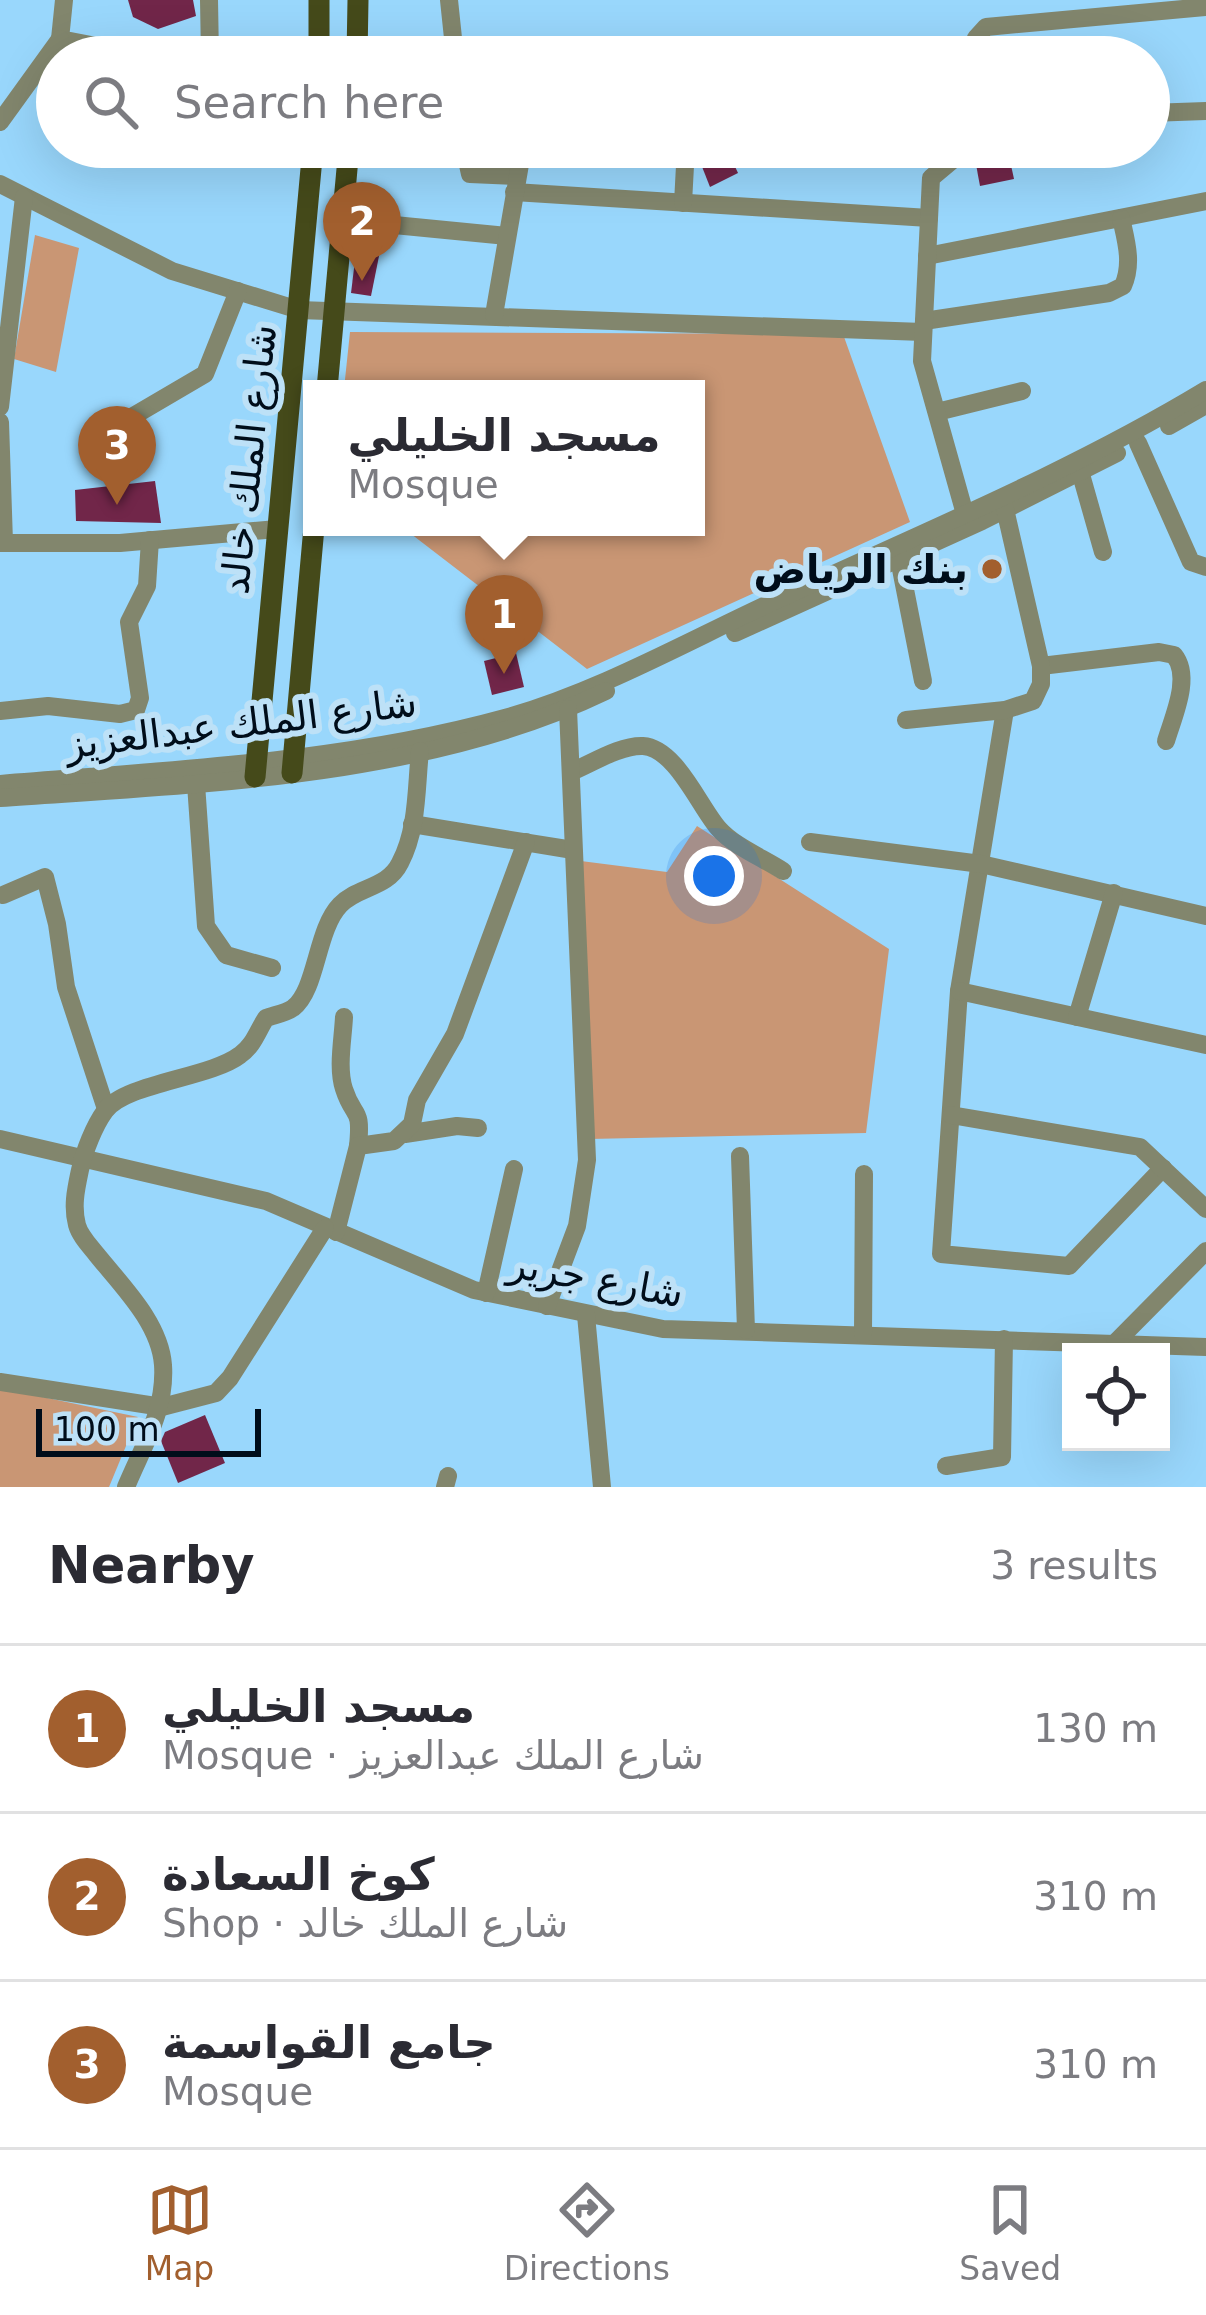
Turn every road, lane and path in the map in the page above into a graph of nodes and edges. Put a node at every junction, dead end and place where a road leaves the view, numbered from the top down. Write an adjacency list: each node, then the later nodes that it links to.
1 (64, 0): 7 (street)
2 (209, 0): 8 (street)
3 (319, 0): 9 (main road)
4 (358, 0): 10 (main road)
5 (449, 0): 11 (street)
6 (1205, 7): 12 (street)
7 (60, 36)
8 (210, 36)
9 (319, 36)
10 (357, 36)
11 (453, 36)
12 (978, 36)
13 (36, 72): 16 (street)
14 (1206, 111): 15 (street)
15 (1170, 112)
16 (0, 122)
17 (311, 168): 34 (main road, شارع الملك خالد)
18 (347, 168): 30 (main road, شارع الملك خالد)
19 (469, 168): 24 (street)
20 (519, 168): 24 (street)
21 (685, 168): 27 (street)
22 (941, 168): 28 (street)
23 (0, 184): 25 (street)
24 (516, 184): 27 (street); 31 (street)
25 (24, 196): 33 (street); 42 (street)
26 (1206, 201): 29 (street)
27 (683, 203): 28 (street)
28 (928, 218): 32 (street)
29 (1121, 218): 32 (street); 37 (street)
30 (343, 220): 31 (street); 35 (main road, شارع الملك خالد)
31 (506, 236): 36 (street)
32 (927, 256): 37 (street)
33 (238, 292): 34 (street); 44 (street)
34 (299, 310): 35 (street); 50 (main road, شارع الملك خالد)
35 (334, 314): 36 (street); 38 (main road, شارع الملك خالد)
36 (494, 315): 37 (street)
37 (923, 326): 43 (street)
38 (328, 380)
39 (1206, 390): 49 (street, شارع الملك عبدالعزيز)
40 (1022, 391): 43 (street)
41 (1206, 405): 46 (street, شارع الملك عبدالعزيز)
42 (0, 407)
43 (938, 412): 49 (street)
44 (130, 418)
45 (0, 422): 53 (street)
46 (1138, 443): 47 (street, شارع الملك عبدالعزيز); 56 (street)
47 (1080, 471): 48 (street, شارع الملك عبدالعزيز); 54 (street)
48 (1005, 509): 55 (street, شارع الملك عبدالعزيز); 57 (street)
49 (964, 514): 65 (street, شارع الملك عبدالعزيز)
50 (277, 529): 52 (street); 66 (main road, شارع الملك خالد)
51 (313, 536): 65 (main road, شارع الملك خالد)
52 (149, 540): 53 (street); 61 (street)
53 (2, 542)
54 (1103, 551)
55 (899, 559): 58 (street); 59 (street, شارع الملك عبدالعزيز)
56 (1206, 567)
57 (1041, 666): 60 (street); 63 (street)
58 (923, 681)
59 (568, 709): 64 (street, شارع الملك عبدالعزيز); 67 (street)
60 (1005, 710): 62 (street); 75 (street)
61 (0, 711)
62 (906, 720)
63 (1166, 742)
64 (420, 751): 65 (street, شارع الملك عبدالعزيز); 71 (street)
65 (291, 765): 66 (street, شارع الملك عبدالعزيز)
66 (254, 770): 68 (street, شارع الملك عبدالعزيز); 69 (street, شارع الملك عبدالعزيز)
67 (571, 772): 74 (street); 76 (street)
68 (0, 784)
69 (196, 784): 70 (street, شارع الملك عبدالعزيز); 80 (street)
70 (0, 798)
71 (412, 824): 72 (street); 85 (street)
72 (526, 842): 74 (street); 88 (street)
73 (810, 842): 75 (street)
74 (573, 850): 100 (street)
75 (981, 864): 78 (street); 81 (street)
76 (783, 871)
77 (1, 892): 85 (street)
78 (1114, 893): 79 (street); 83 (street)
79 (1206, 916)
80 (272, 968)
81 (959, 992): 83 (street); 86 (street)
82 (344, 1017): 90 (street)
83 (1077, 1017): 84 (street)
84 (1206, 1045)
85 (106, 1109): 92 (street)
86 (951, 1115): 93 (street); 93 (street)
87 (478, 1128): 88 (street)
88 (405, 1134): 90 (street)
89 (0, 1138): 92 (street, شارع جرير)
90 (358, 1146): 97 (street)
91 (740, 1156): 102 (street)
92 (82, 1158): 97 (street, شارع جرير); 109 (street)
93 (1163, 1168): 96 (street)
94 (514, 1169): 99 (street)
95 (864, 1174): 103 (street)
96 (1206, 1209)
97 (330, 1230): 99 (street, شارع جرير); 109 (street)
98 (1206, 1251): 105 (street)
99 (486, 1293): 100 (street, شارع جرير)
100 (547, 1306): 101 (street, شارع جرير)
101 (586, 1316): 102 (street, شارع جرير); 112 (street)
102 (746, 1330): 103 (street, شارع جرير)
103 (863, 1334): 104 (street, شارع جرير)
104 (1004, 1339): 105 (street, شارع جرير); 110 (street)
105 (1115, 1343)
106 (1206, 1347): 107 (street, شارع جرير)
107 (1170, 1348)
108 (0, 1382): 109 (street)
109 (161, 1407): 111 (street)
110 (946, 1466)
111 (126, 1487)
112 (602, 1487)

